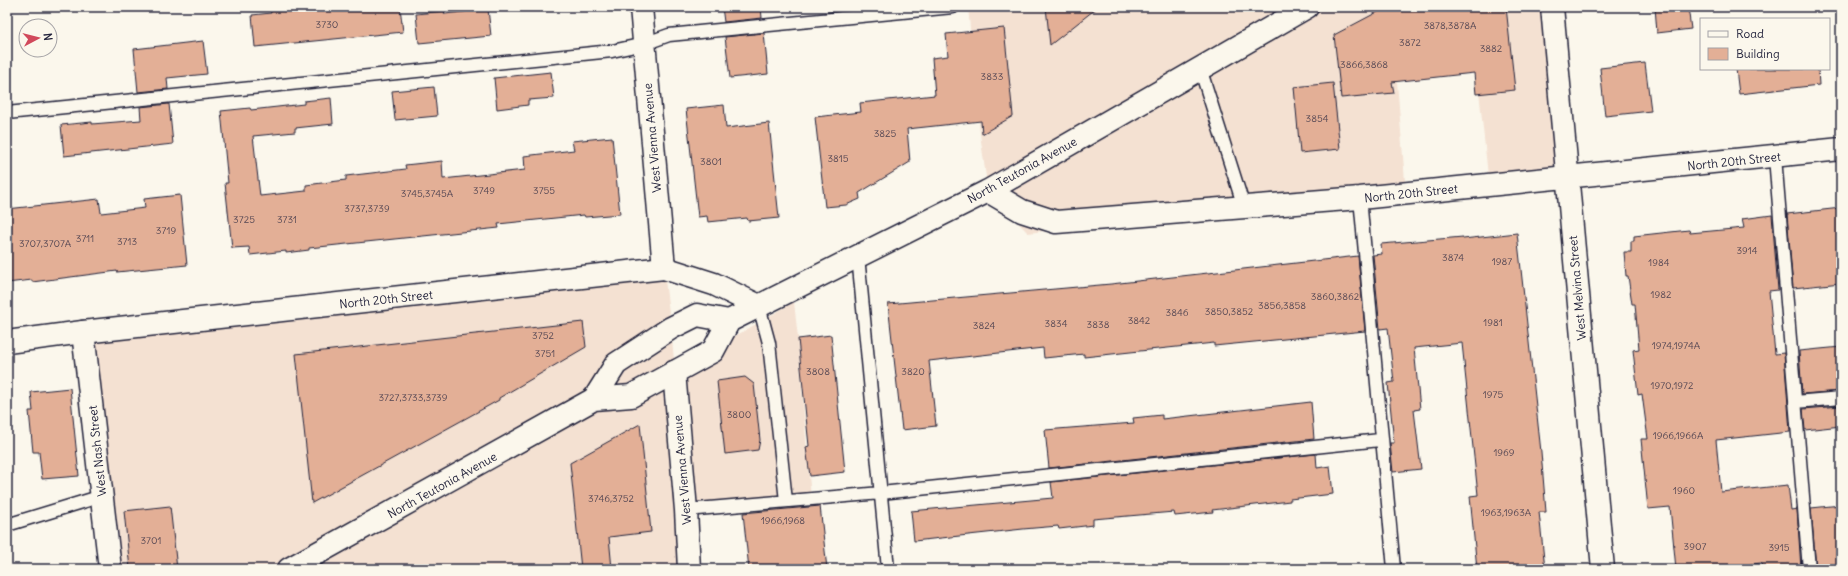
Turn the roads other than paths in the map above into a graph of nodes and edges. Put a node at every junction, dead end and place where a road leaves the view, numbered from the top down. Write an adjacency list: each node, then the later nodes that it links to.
1 (641, 7): 5 (main road, West Vienna Avenue)
2 (953, 7): 5 (lane)
3 (1552, 7): 10 (main road, West Melvina Street)
4 (1303, 8): 6 (main road, North Teutonia Avenue)
5 (644, 44): 7 (lane); 15 (main road, West Vienna Avenue)
6 (1200, 68): 11 (main road, North Teutonia Avenue); 13 (lane)
7 (7, 113)
8 (1841, 150): 9 (main road, North 20th Street)
9 (1775, 156): 10 (main road, North 20th Street); 23 (lane)
10 (1567, 177): 12 (main road, North 20th Street); 35 (main road, West Melvina Street)
11 (988, 190): 13 (main road, North 20th Street); 14 (main road, North Teutonia Avenue)
12 (1360, 198): 13 (main road, North 20th Street); 24 (lane)
13 (1244, 207)
14 (858, 256): 16 (main road, North Teutonia Avenue); 25 (lane)
15 (664, 268): 16 (main road, North 20th Street); 18 (main road, North 20th Street)
16 (759, 306): 17 (main road, North Teutonia Avenue); 27 (lane)
17 (729, 322): 20 (main road, North Teutonia Avenue); 22 (main road, North Teutonia Avenue)
18 (83, 332): 19 (main road, North 20th Street); 26 (main road, West Nash Street)
19 (7, 342)
20 (674, 372): 22 (main road, North Teutonia Avenue); 28 (main road, West Vienna Avenue)
21 (1841, 398): 23 (lane)
22 (594, 399): 31 (main road, North Teutonia Avenue)
23 (1795, 402): 36 (lane)
24 (1380, 440): 25 (lane); 34 (lane)
25 (881, 493): 27 (lane); 33 (lane)
26 (102, 496): 29 (lane); 30 (main road, West Nash Street)
27 (786, 501): 28 (lane)
28 (686, 510): 32 (main road, West Vienna Avenue)
29 (7, 525)
30 (110, 569)
31 (289, 569)
32 (689, 569)
33 (888, 569)
34 (1394, 569)
35 (1603, 569)
36 (1809, 569)

